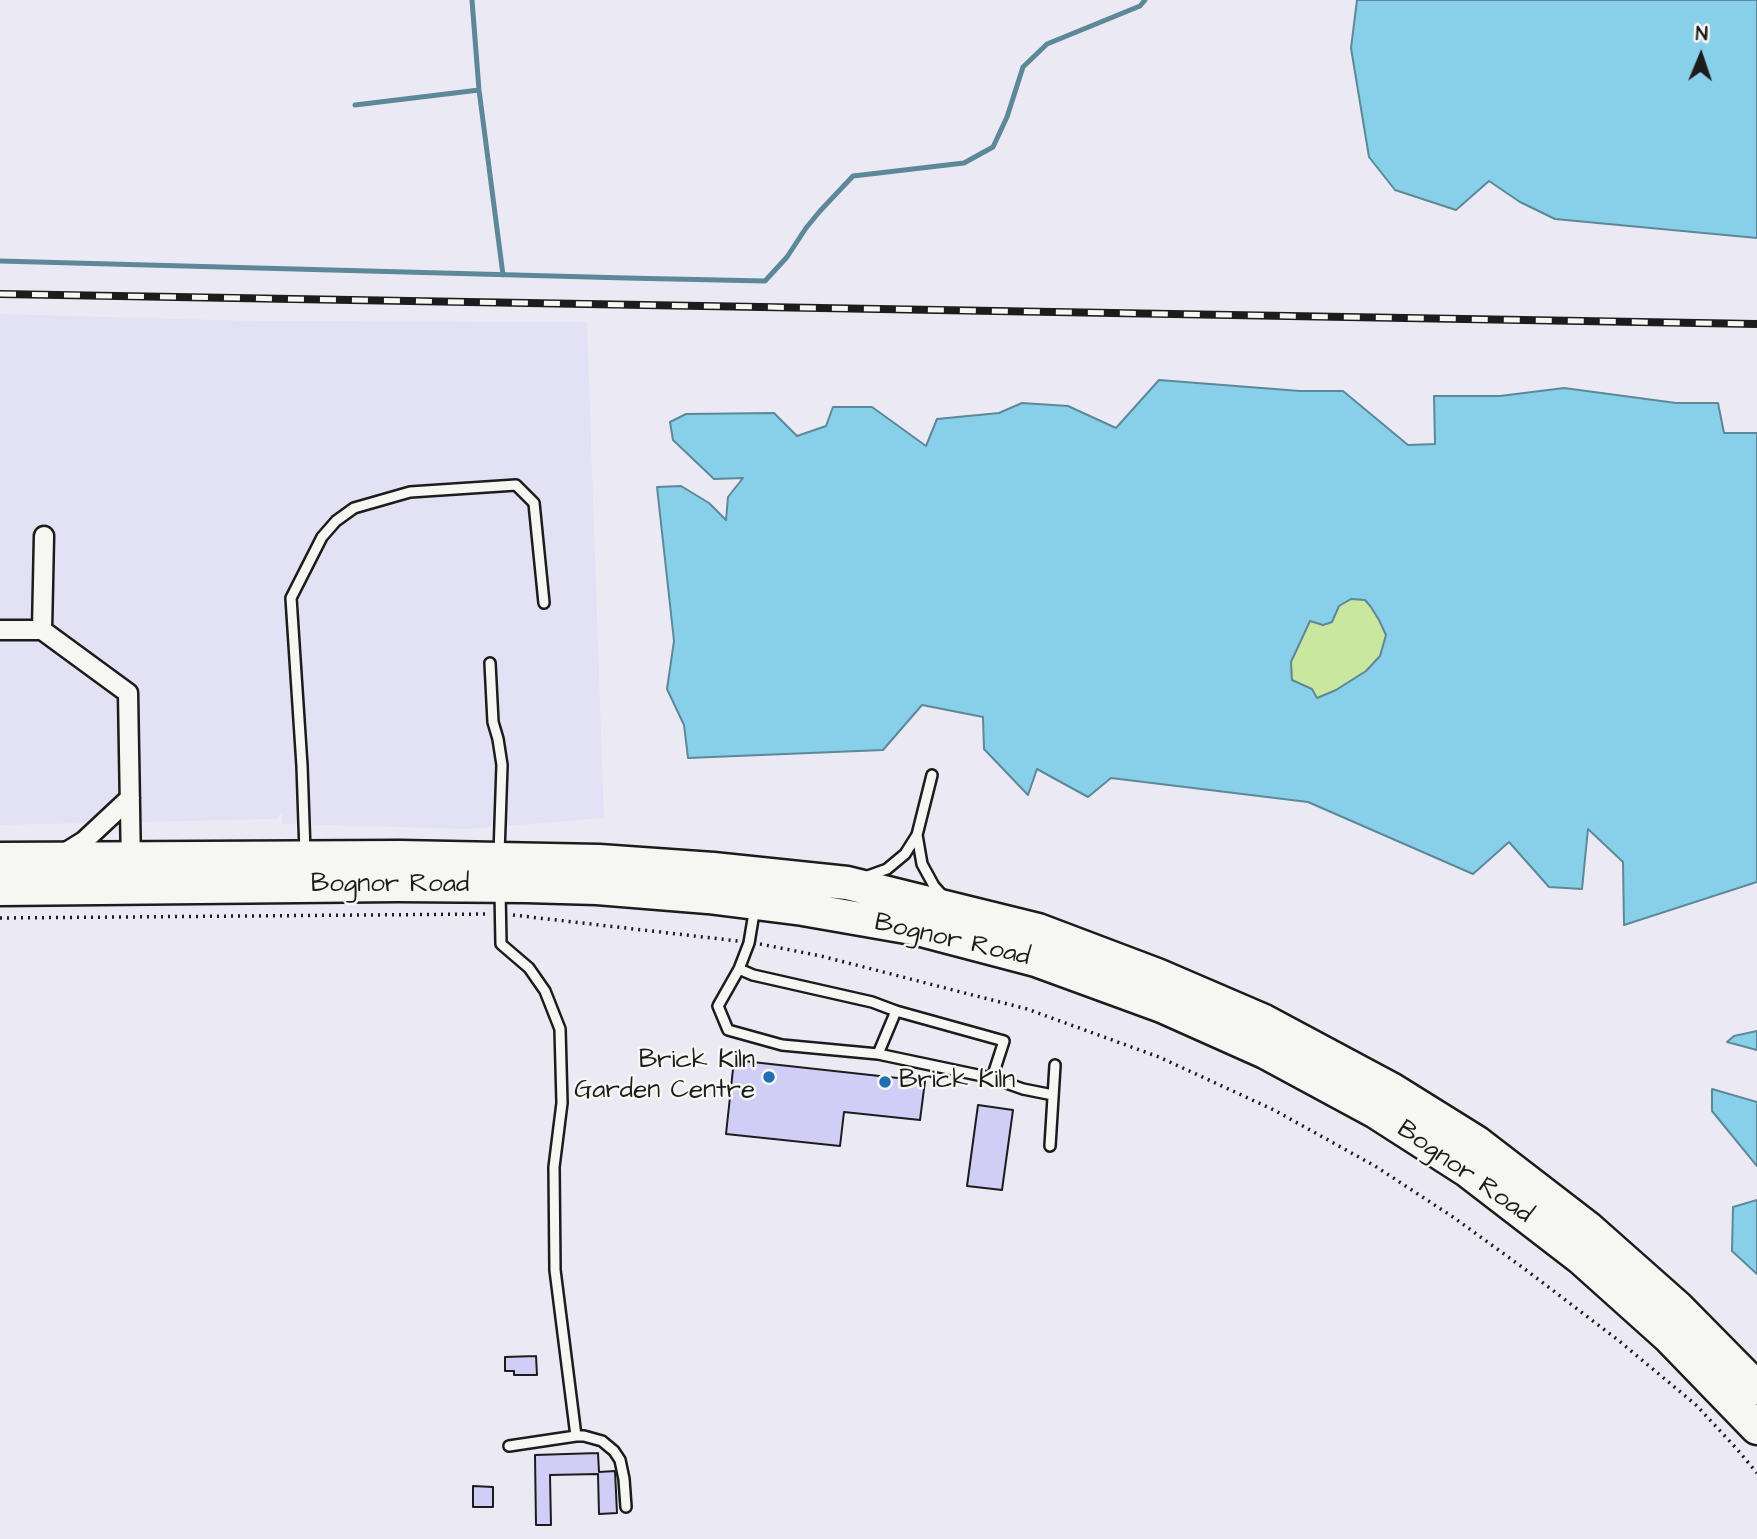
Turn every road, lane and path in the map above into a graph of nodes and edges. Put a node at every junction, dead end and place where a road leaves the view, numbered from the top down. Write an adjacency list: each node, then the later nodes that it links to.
1 (44, 536): 4 (street)
2 (544, 603): 9 (lane)
3 (0, 630): 4 (street)
4 (42, 630): 7 (street)
5 (489, 663): 13 (lane)
6 (932, 775): 8 (lane)
7 (130, 798): 11 (street); 12 (street)
8 (917, 835): 14 (lane); 17 (lane)
9 (305, 858): 12 (highway, Bognor Road); 13 (highway, Bognor Road)
10 (0, 859): 11 (highway, Bognor Road)
11 (54, 859): 12 (highway, Bognor Road)
12 (131, 873): 13 (highway, Bognor Road); 15 (highway, Bognor Road)
13 (500, 873): 14 (highway, Bognor Road); 16 (highway, Bognor Road); 27 (lane)
14 (847, 883): 17 (highway, Bognor Road)
15 (0, 889)
16 (756, 902): 18 (lane); 26 (highway, Bognor Road)
17 (956, 909): 25 (highway, Bognor Road)
18 (740, 969): 19 (lane); 20 (lane)
19 (896, 1011): 20 (lane); 22 (lane)
20 (878, 1054): 22 (lane)
21 (1055, 1065): 23 (lane)
22 (992, 1078): 23 (lane)
23 (1053, 1095): 24 (lane)
24 (1050, 1146)
25 (1757, 1388)
26 (1757, 1429)
27 (576, 1437): 28 (lane); 29 (lane)
28 (509, 1446)
29 (626, 1507)

